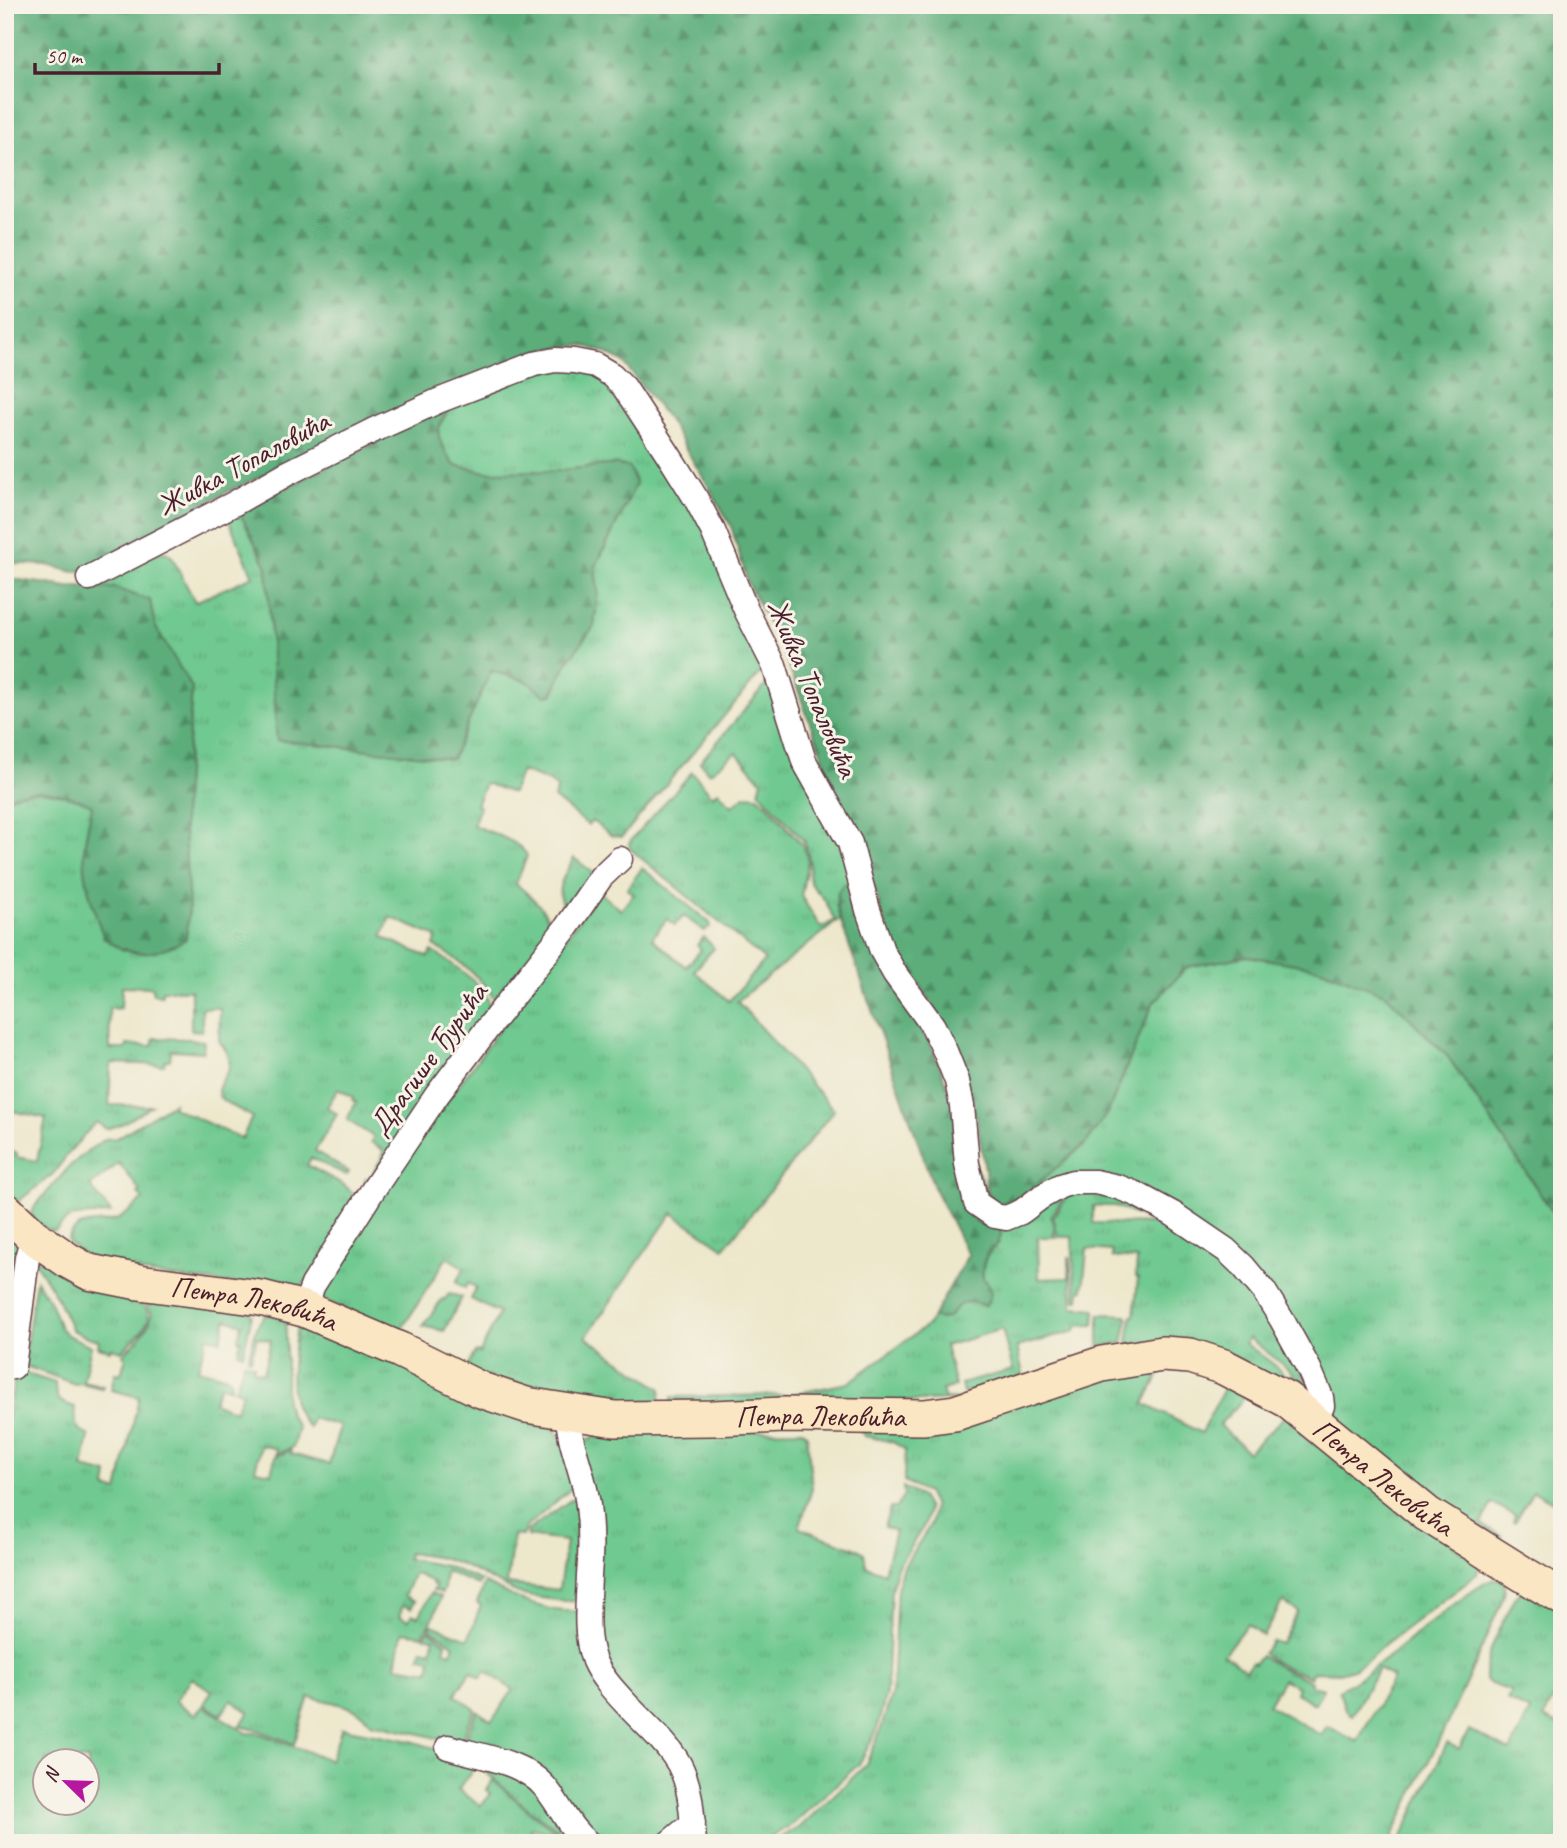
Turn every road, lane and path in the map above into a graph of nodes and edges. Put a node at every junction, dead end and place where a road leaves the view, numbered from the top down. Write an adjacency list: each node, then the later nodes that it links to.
1 (89, 578): 8 (street, Живка Топаловића)
2 (620, 859): 5 (street, Драгише Ђурића)
3 (5, 1210): 4 (street, Петра Лековића)
4 (33, 1236): 5 (street, Петра Лековића); 6 (street)
5 (304, 1308): 7 (street, Петра Лековића)
6 (13, 1367)
7 (568, 1412): 8 (street, Петра Лековића); 11 (street)
8 (1315, 1421): 9 (street, Петра Лековића)
9 (1562, 1597)
10 (448, 1747): 12 (street)
11 (693, 1833): 13 (street)
12 (588, 1843)
13 (669, 1843)

